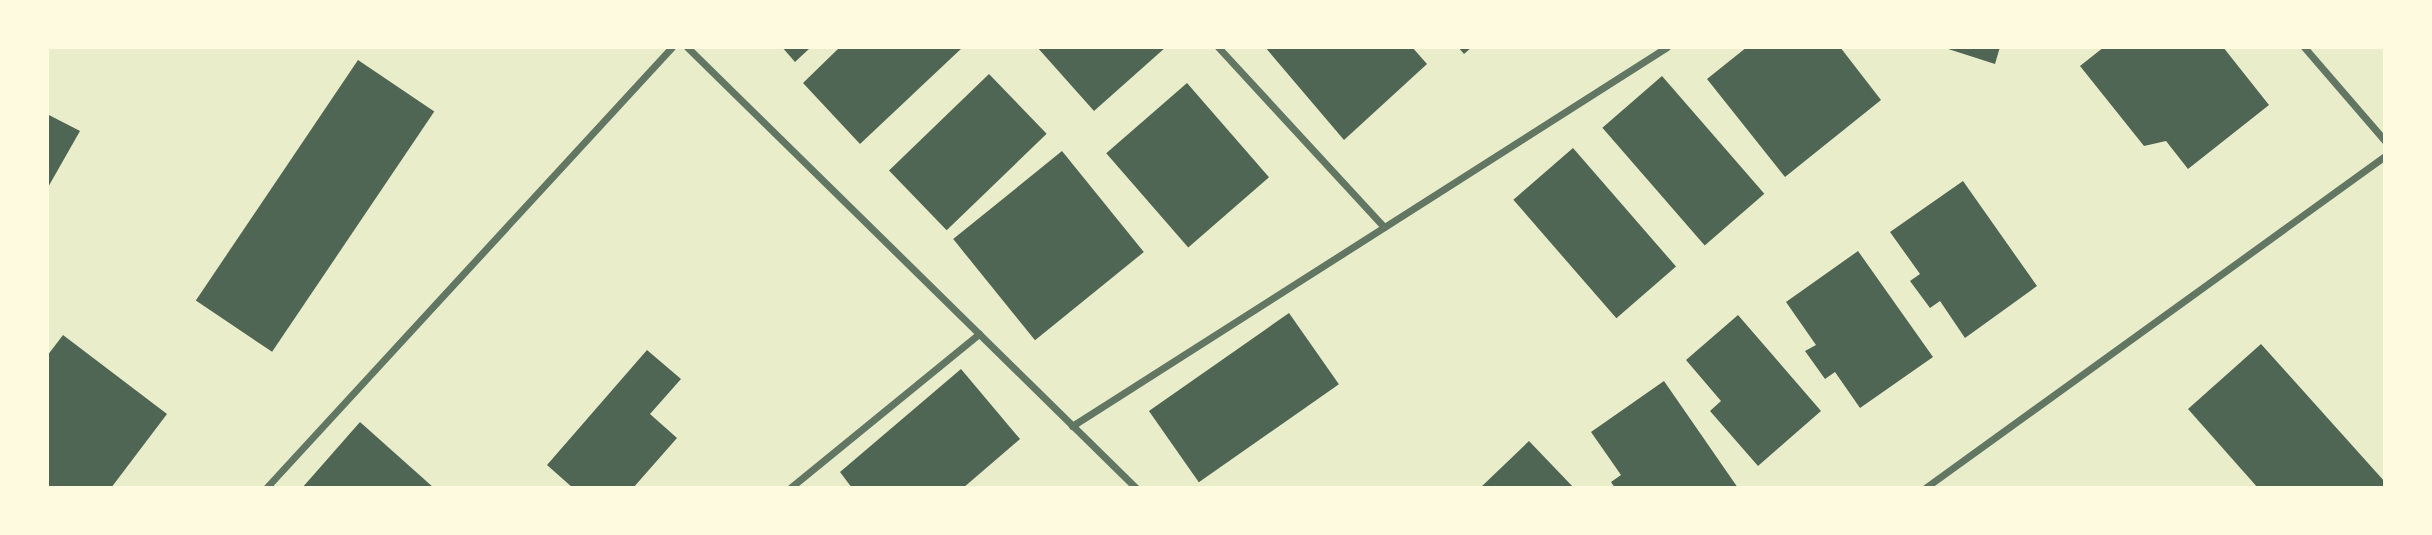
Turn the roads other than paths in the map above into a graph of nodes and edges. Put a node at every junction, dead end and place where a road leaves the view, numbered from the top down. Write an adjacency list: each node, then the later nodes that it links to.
1 (672, 47): 11 (street)
2 (687, 47): 9 (street)
3 (1218, 47): 8 (street)
4 (1667, 47): 8 (street)
5 (2304, 47): 6 (street)
6 (2385, 141)
7 (2385, 156): 14 (street)
8 (1384, 227): 10 (street)
9 (979, 334): 10 (street); 12 (street)
10 (1072, 426): 13 (street)
11 (266, 488)
12 (790, 488)
13 (1136, 488)
14 (1926, 488)

